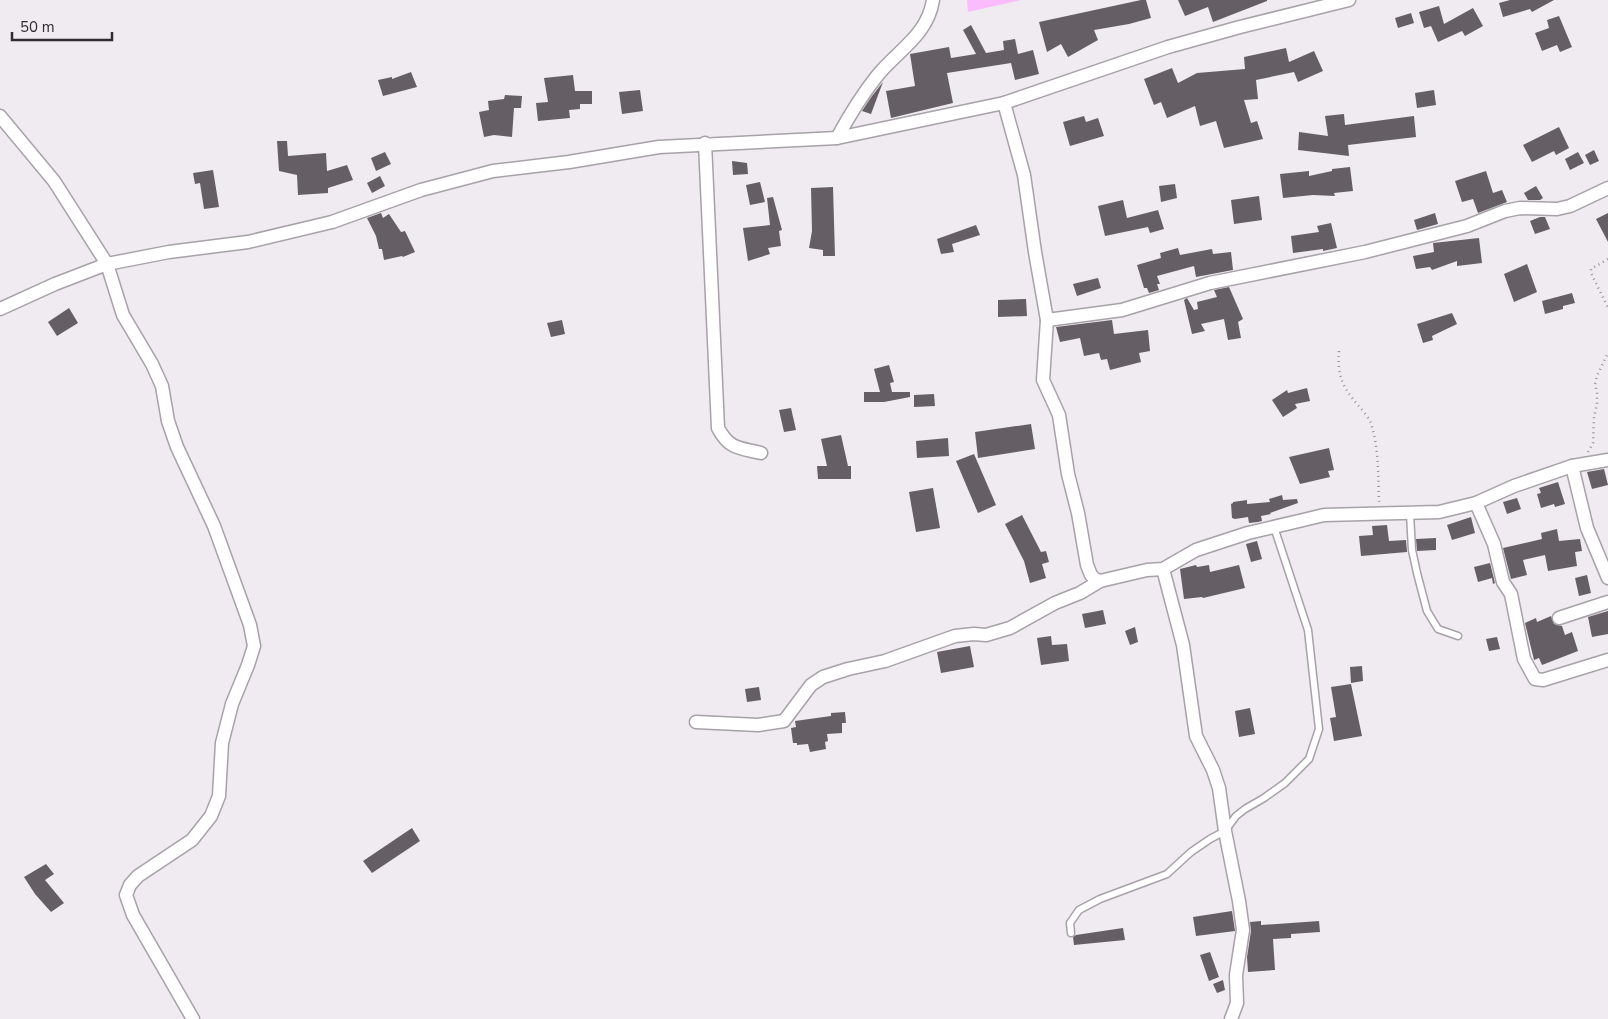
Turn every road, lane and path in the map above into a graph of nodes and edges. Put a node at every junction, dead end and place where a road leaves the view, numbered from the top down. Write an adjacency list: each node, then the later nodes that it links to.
1 (933, 0): 5 (street)
2 (1349, 0): 3 (street)
3 (1004, 103): 5 (street); 12 (street)
4 (0, 116): 9 (street)
5 (836, 138): 6 (street)
6 (705, 143): 9 (street); 15 (street)
7 (1608, 188): 12 (street)
8 (1608, 259): 10 (path)
9 (108, 264): 11 (street); 32 (street)
10 (1608, 308)
11 (0, 309)
12 (1047, 320): 24 (street)
13 (1339, 351): 19 (path)
14 (1608, 353): 17 (path)
15 (761, 453)
16 (1608, 460): 17 (street)
17 (1577, 465): 18 (street); 23 (street)
18 (1476, 502): 20 (street); 28 (street)
19 (1380, 513): 20 (street); 21 (street)
20 (1410, 514): 27 (lane)
21 (1274, 527): 22 (street); 30 (lane)
22 (1163, 569): 24 (street); 30 (street)
23 (1608, 578)
24 (1100, 581): 29 (street)
25 (1608, 602): 26 (street)
26 (1559, 618)
27 (1458, 636)
28 (1608, 660)
29 (696, 722)
30 (1225, 831): 31 (lane); 33 (street)
31 (1071, 933)
32 (193, 1019)
33 (1231, 1019)

